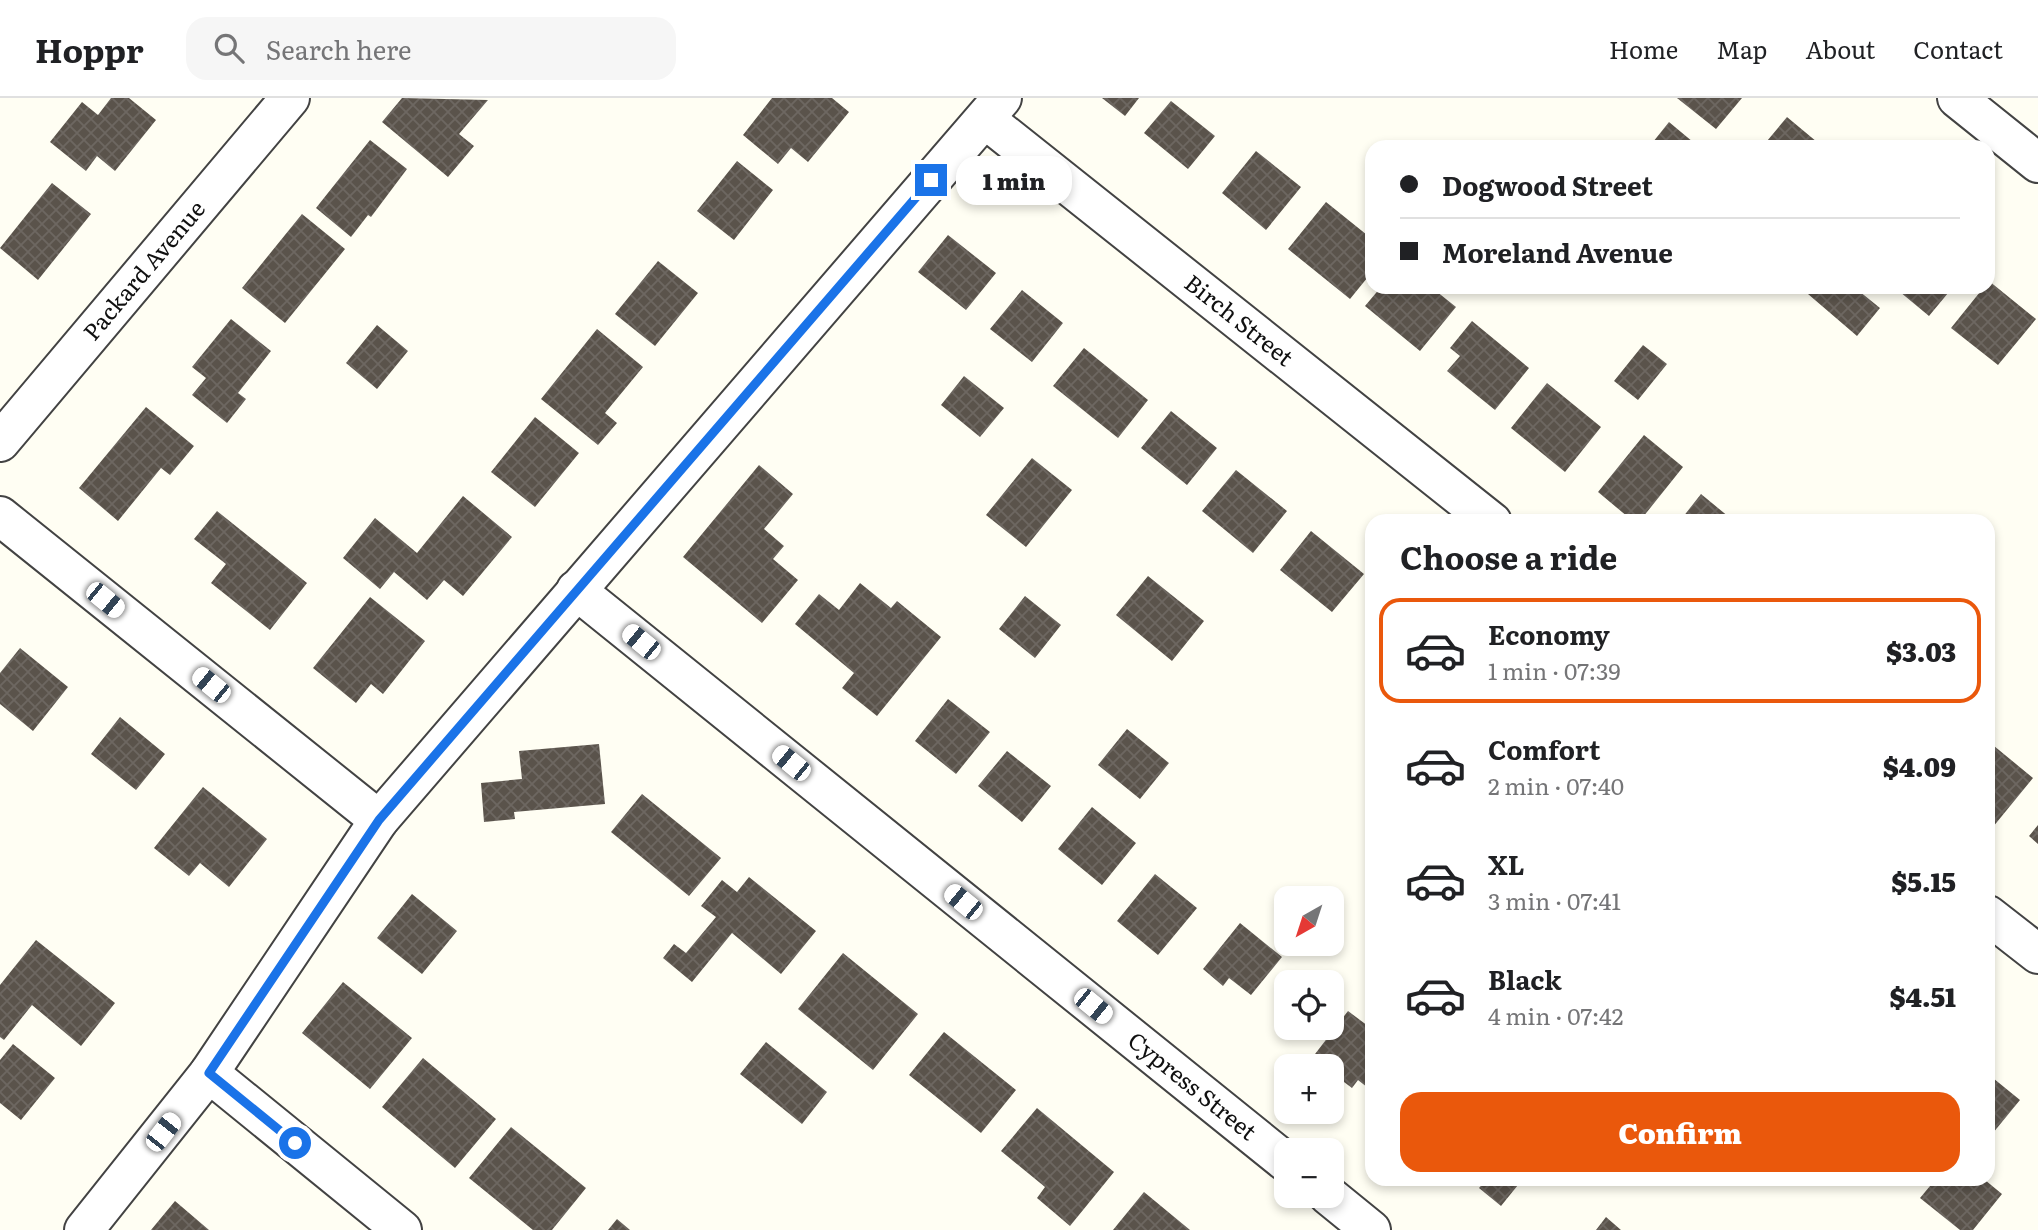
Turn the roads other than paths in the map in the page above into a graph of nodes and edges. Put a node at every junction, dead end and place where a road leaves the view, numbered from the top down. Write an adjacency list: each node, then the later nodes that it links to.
1 (289, 98): 5 (street, Packard Avenue)
2 (1957, 98): 4 (street)
3 (993, 109): 6 (street, Birch Street); 8 (street)
4 (2038, 163)
5 (0, 442)
6 (1482, 514)
7 (0, 516): 9 (street)
8 (576, 590): 9 (street); 13 (street, Cypress Street)
9 (379, 820): 12 (street)
10 (1995, 920): 11 (street)
11 (2038, 954)
12 (209, 1073): 15 (street); 16 (street)
13 (1274, 1152)
14 (1344, 1208): 17 (street)
15 (84, 1230)
16 (402, 1230)
17 (1371, 1230)

